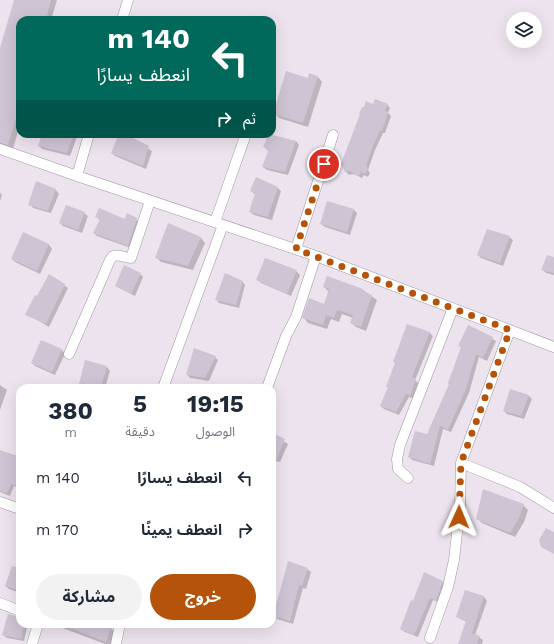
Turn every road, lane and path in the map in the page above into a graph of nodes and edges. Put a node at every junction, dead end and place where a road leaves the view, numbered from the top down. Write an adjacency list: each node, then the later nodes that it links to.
1 (128, 0): 2 (street)
2 (123, 16)
3 (333, 135): 10 (street)
4 (87, 138): 7 (street)
5 (245, 138): 9 (street)
6 (0, 149): 7 (street)
7 (77, 176): 8 (street)
8 (150, 200): 9 (street); 15 (street)
9 (219, 223): 10 (street); 16 (street)
10 (296, 249): 11 (street)
11 (316, 256): 12 (street); 17 (street)
12 (453, 308): 13 (street); 19 (street)
13 (510, 330): 14 (street); 18 (street)
14 (554, 347)
15 (69, 354)
16 (164, 384)
17 (268, 384)
18 (461, 463): 22 (street); 27 (street)
19 (408, 478)
20 (0, 502): 21 (street)
21 (16, 508)
22 (554, 508)
23 (0, 603): 24 (street)
24 (16, 609)
25 (37, 628): 28 (street)
26 (119, 628): 29 (street)
27 (430, 638)
28 (32, 644)
29 (116, 644)

